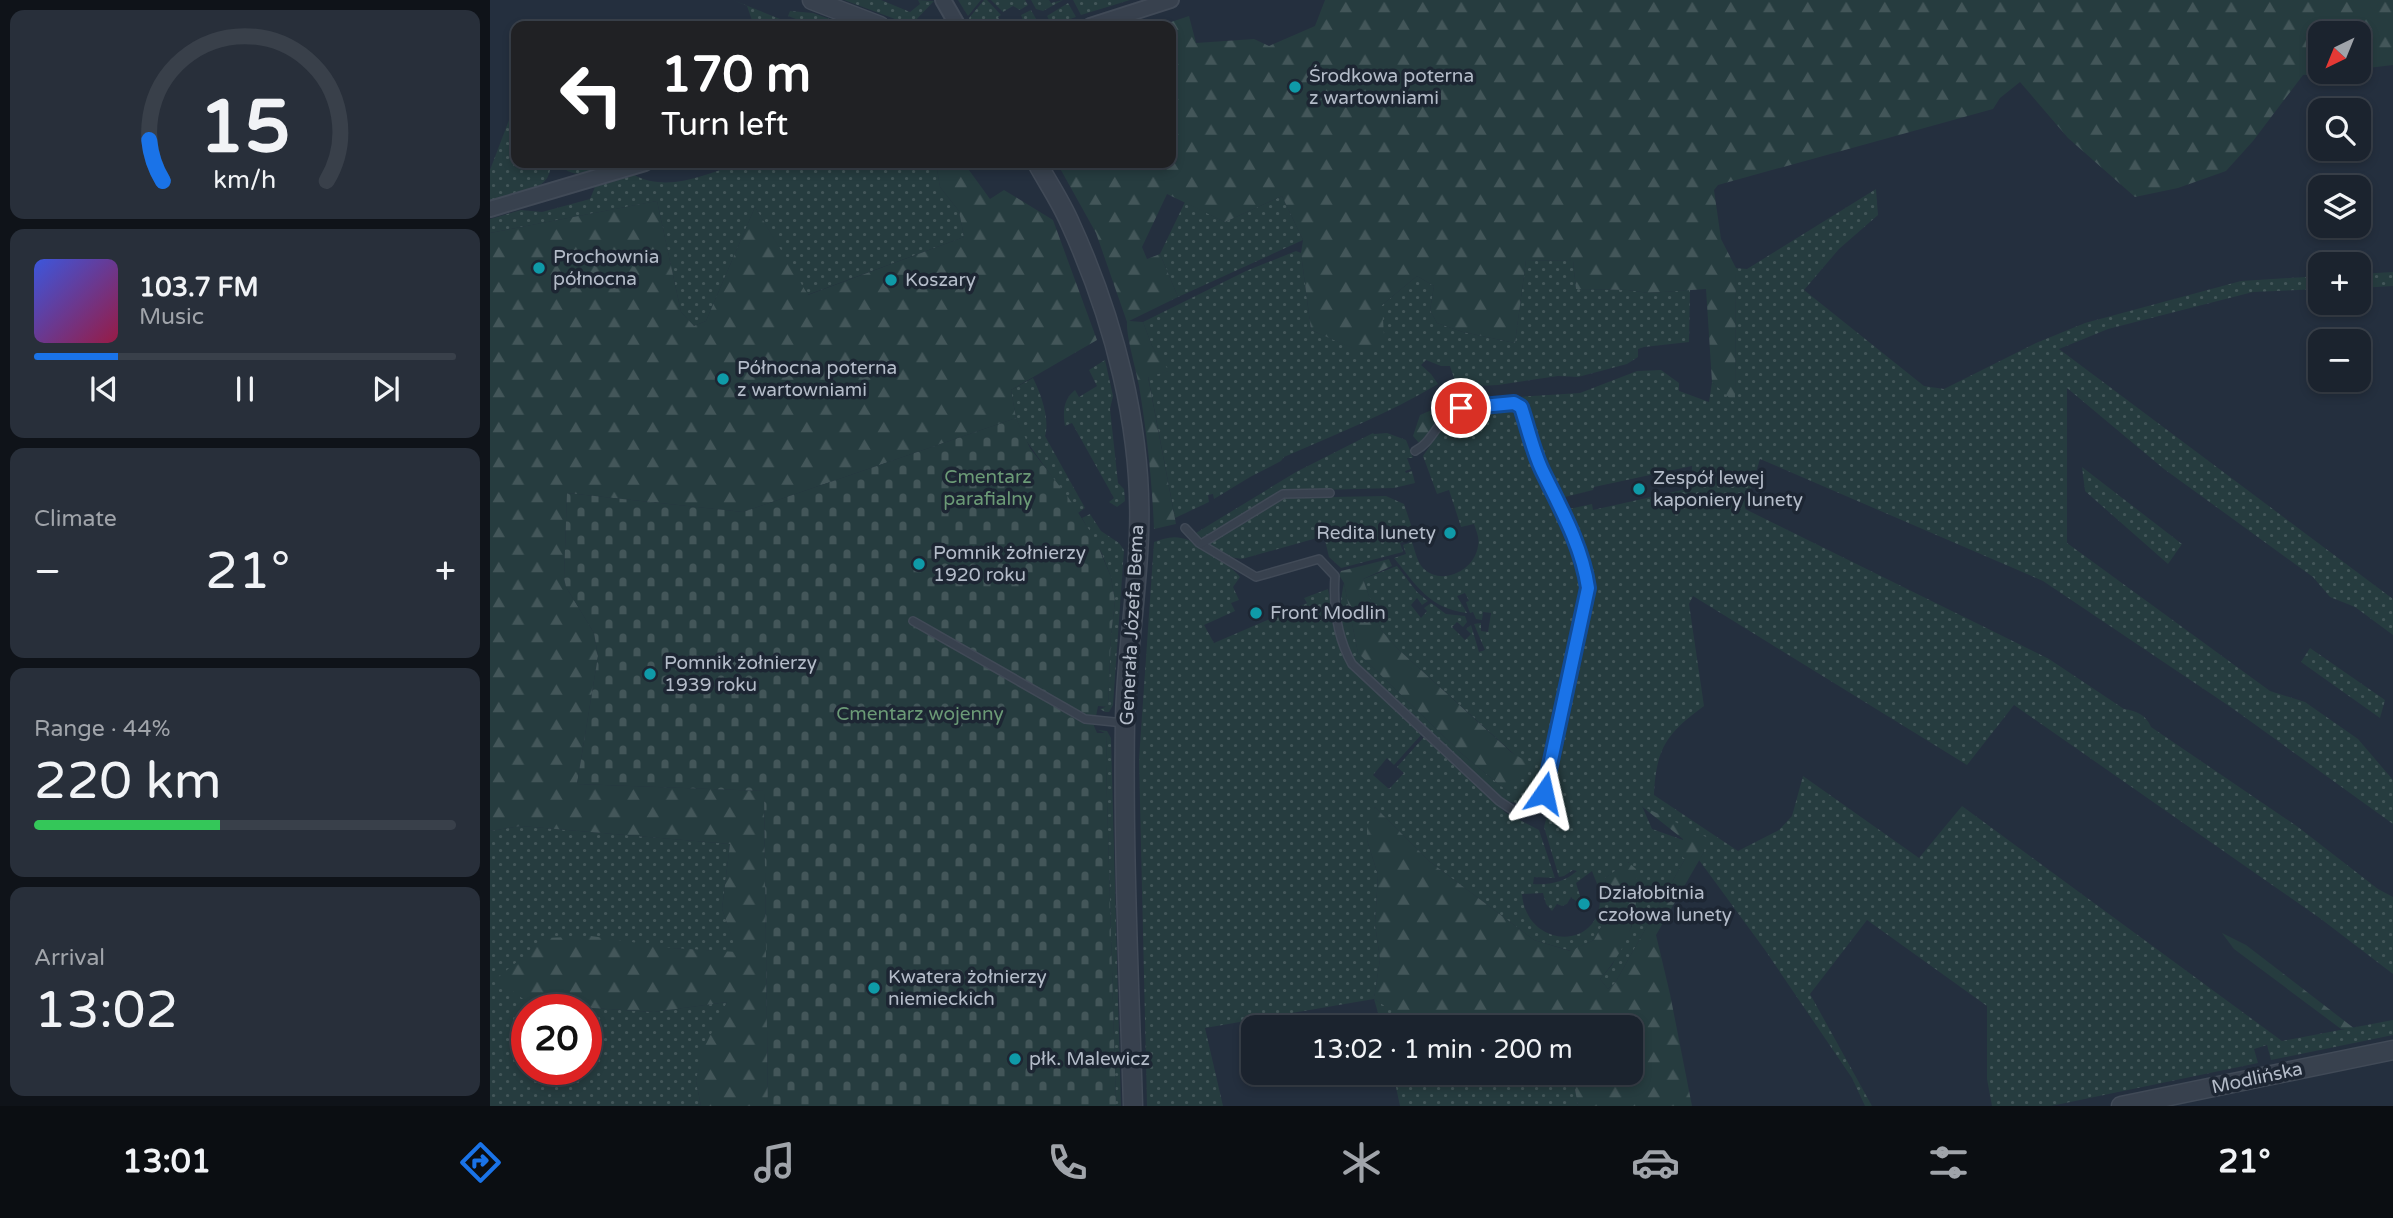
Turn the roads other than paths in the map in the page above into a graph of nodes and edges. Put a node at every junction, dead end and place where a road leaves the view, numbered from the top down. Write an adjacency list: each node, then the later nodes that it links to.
1 (812, 0): 4 (street)
2 (943, 0): 5 (street)
3 (1171, 0): 6 (street)
4 (867, 21)
5 (955, 21)
6 (1106, 21)
7 (628, 168): 9 (street)
8 (1040, 168): 15 (street, Generała Józefa Bema)
9 (490, 209)
10 (1415, 451): 13 (lane)
11 (1330, 493): 13 (lane)
12 (1185, 528): 13 (lane)
13 (1201, 544)
14 (913, 621): 15 (lane)
15 (1125, 723): 17 (street, Generała Józefa Bema)
16 (2393, 1049): 18 (street, Modlińska)
17 (1133, 1106)
18 (2121, 1106)

